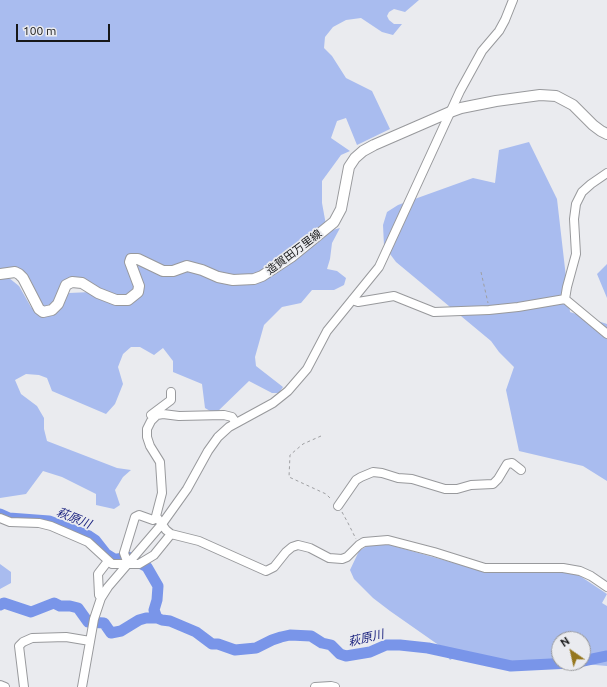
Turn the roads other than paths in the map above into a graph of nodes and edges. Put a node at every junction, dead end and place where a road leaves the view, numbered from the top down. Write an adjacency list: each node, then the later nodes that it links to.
1 (513, 0): 2 (street)
2 (450, 112): 3 (main road, 造賀田万里線); 5 (main road, 造賀田万里線); 6 (street)
3 (607, 134)
4 (607, 173): 7 (street)
5 (0, 274)
6 (352, 300): 7 (street); 10 (street)
7 (565, 300): 8 (street)
8 (607, 334)
9 (171, 392): 11 (street)
10 (236, 423): 11 (street); 15 (street)
11 (147, 429): 15 (street)
12 (521, 470): 13 (street)
13 (338, 506)
14 (0, 518): 18 (street)
15 (159, 521): 16 (street); 17 (street); 17 (street)
16 (171, 534): 17 (street); 19 (street)
17 (127, 560): 18 (street); 20 (street)
18 (108, 561): 20 (street)
19 (607, 586)
20 (101, 598): 21 (street)
21 (90, 641): 24 (street); 25 (street)
22 (0, 684): 23 (street)
23 (4, 687)
24 (24, 687)
25 (82, 687)
26 (315, 687): 27 (street)
27 (335, 687)

